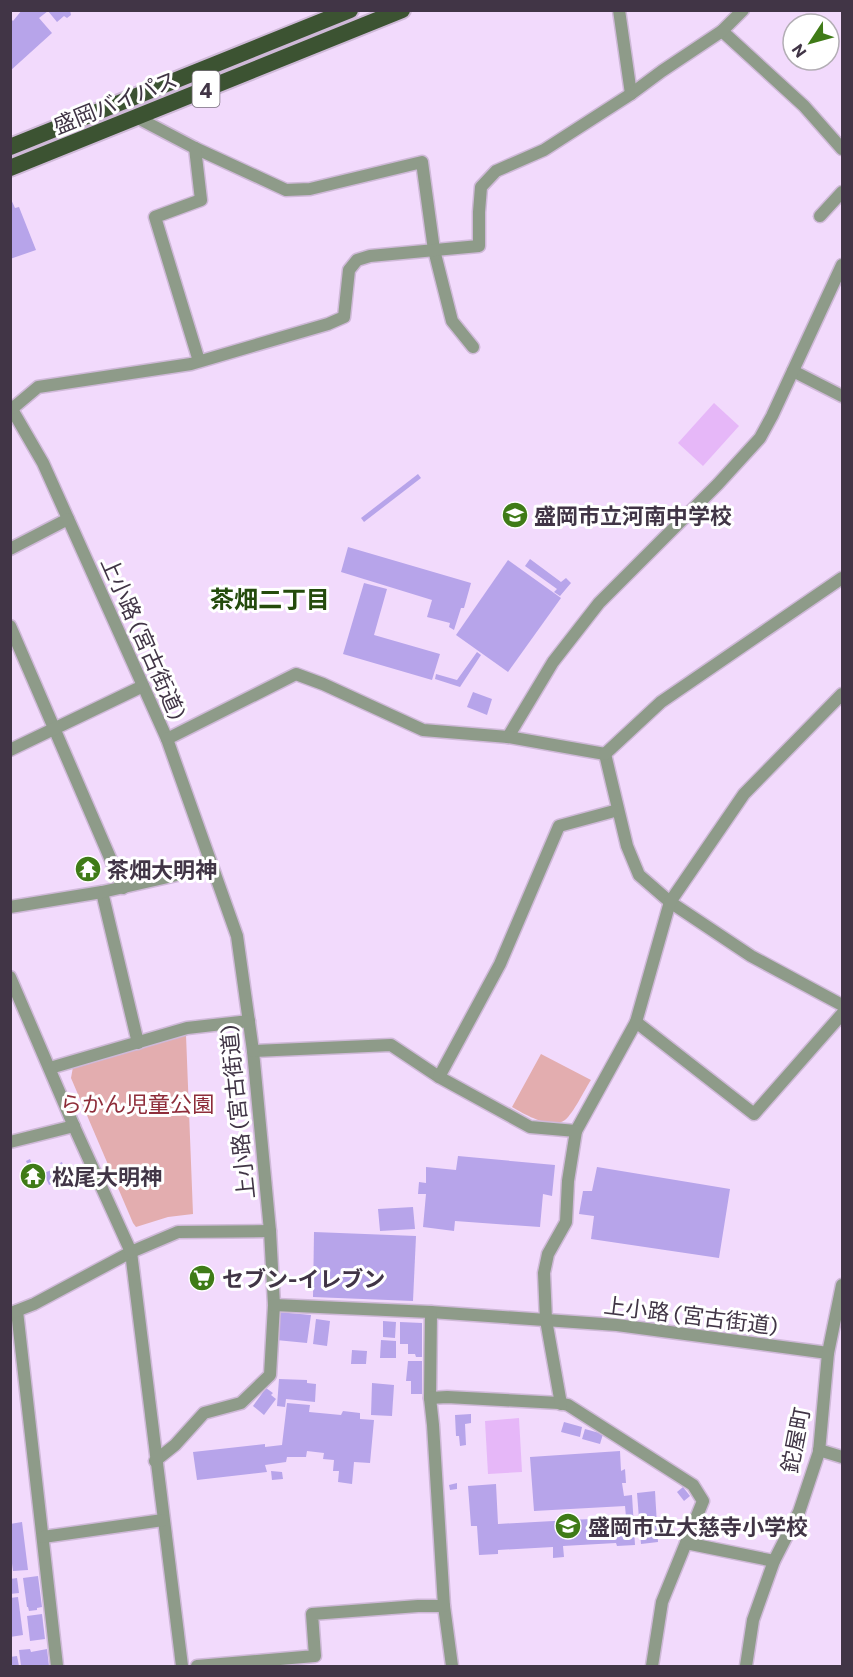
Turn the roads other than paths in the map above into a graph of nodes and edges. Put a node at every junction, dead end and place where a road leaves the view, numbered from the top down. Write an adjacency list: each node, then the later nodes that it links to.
1 (350, 10): 8 (highway, 盛岡バイパス / 4)
2 (402, 10): 7 (highway, 盛岡バイパス / 4)
3 (619, 10): 6 (street)
4 (743, 10): 5 (street)
5 (722, 31): 6 (street); 10 (street)
6 (631, 94): 14 (street)
7 (136, 117): 9 (street); 11 (highway, 盛岡バイパス / 4)
8 (10, 147)
9 (195, 148): 14 (street); 17 (street)
10 (843, 149)
11 (10, 168)
12 (843, 192): 13 (street)
13 (820, 216)
14 (434, 250): 16 (street); 17 (street)
15 (843, 265): 18 (street)
16 (473, 347)
17 (200, 361): 20 (street)
18 (793, 371): 19 (street); 28 (street)
19 (843, 396)
20 (12, 407): 21 (street, 上小路 (宮古街道))
21 (68, 519): 22 (street); 25 (street, 上小路 (宮古街道))
22 (10, 549)
23 (843, 578): 31 (street)
24 (10, 626): 27 (street)
25 (143, 686): 27 (street); 29 (street, 上小路 (宮古街道))
26 (843, 694): 36 (street)
27 (55, 729): 30 (street); 34 (street)
28 (508, 737): 29 (street); 31 (street)
29 (167, 740): 33 (street, 上小路 (宮古街道))
30 (10, 750)
31 (605, 754): 32 (street)
32 (618, 810): 36 (street); 46 (street)
33 (212, 867): 34 (street); 41 (street, 上小路 (宮古街道))
34 (123, 888): 35 (street)
35 (102, 892): 37 (street); 43 (street)
36 (670, 902): 39 (street); 42 (street)
37 (10, 907)
38 (10, 977): 45 (street)
39 (843, 1005)
40 (843, 1014): 42 (street)
41 (249, 1021): 43 (street); 44 (street, 上小路 (宮古街道))
42 (636, 1022): 48 (street)
43 (138, 1043): 45 (street)
44 (253, 1051): 46 (street); 50 (street, 上小路 (宮古街道))
45 (50, 1068): 47 (street)
46 (439, 1077): 48 (street)
47 (74, 1126): 49 (street); 51 (street)
48 (576, 1131): 56 (street)
49 (10, 1142)
50 (270, 1231): 51 (street); 53 (street, 上小路 (宮古街道))
51 (131, 1252): 55 (street); 62 (street)
52 (843, 1286): 57 (street, 鉈屋町)
53 (273, 1305): 54 (street, 上小路 (宮古街道)); 62 (street)
54 (431, 1311): 56 (street, 上小路 (宮古街道)); 58 (street)
55 (14, 1312): 64 (street)
56 (546, 1320): 57 (street, 上小路 (宮古街道)); 59 (street)
57 (828, 1353): 60 (street, 鉈屋町)
58 (430, 1398): 59 (street); 67 (street)
59 (561, 1404): 65 (street)
60 (819, 1450): 61 (street); 66 (street, 鉈屋町)
61 (843, 1457)
62 (155, 1461): 63 (street)
63 (163, 1520): 64 (street); 69 (street)
64 (43, 1537): 68 (street)
65 (686, 1543): 66 (street); 72 (street)
66 (774, 1562): 73 (street, 鉈屋町)
67 (444, 1606): 70 (street); 71 (street)
68 (57, 1666)
69 (182, 1666)
70 (197, 1666)
71 (452, 1666)
72 (652, 1666)
73 (746, 1666)

